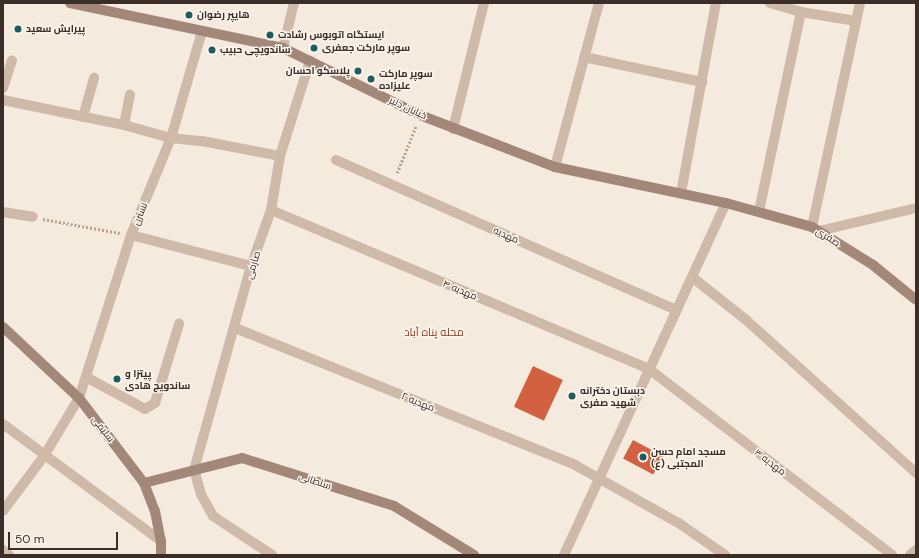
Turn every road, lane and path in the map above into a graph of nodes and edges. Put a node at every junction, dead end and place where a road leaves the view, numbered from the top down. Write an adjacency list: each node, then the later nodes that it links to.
1 (70, 3): 10 (street, خیابان دلیر)
2 (294, 3): 11 (street)
3 (484, 3): 23 (street)
4 (598, 3): 12 (street)
5 (716, 3): 16 (street)
6 (770, 3): 8 (street)
7 (860, 3): 9 (street)
8 (801, 12): 9 (street); 33 (street)
9 (856, 21): 36 (street)
10 (202, 31): 11 (street, خیابان دلیر); 24 (street, نسترن)
11 (283, 48): 14 (street, خیابان دلیر)
12 (584, 57): 16 (street); 27 (street)
13 (12, 60): 17 (street)
14 (310, 61): 20 (street, خیابان دلیر); 25 (street, صارمی)
15 (94, 78): 21 (street)
16 (702, 82): 29 (street)
17 (3, 88)
18 (130, 95): 22 (street)
19 (3, 100): 21 (street)
20 (420, 114): 23 (street, خیابان دلیر); 28 (path)
21 (84, 117): 22 (street)
22 (124, 125): 24 (street)
23 (453, 129): 27 (street, خیابان دلیر)
24 (171, 138): 25 (street); 37 (street, نسترن)
25 (280, 156): 32 (street, صارمی)
26 (336, 160): 28 (street, مهدیه)
27 (555, 167): 29 (street, خیابان دلیر)
28 (392, 184): 41 (street, مهدیه)
29 (681, 193): 30 (street, خیابان دلیر)
30 (726, 203): 33 (street, صفری); 39 (street)
31 (916, 208): 36 (street)
32 (271, 210): 38 (street, صارمی); 45 (street, مهدیه ۴)
33 (759, 211): 36 (street, صفری)
34 (3, 212): 35 (street)
35 (32, 217): 37 (path)
36 (816, 229): 40 (street, صفری)
37 (131, 235): 38 (street); 46 (street, نسترن)
38 (251, 266): 44 (street, صارمی)
39 (692, 277): 41 (street); 51 (street)
40 (916, 300)
41 (676, 310): 45 (street)
42 (179, 324): 46 (street)
43 (3, 327): 47 (street, سلیمی)
44 (235, 328): 50 (street, صارمی); 52 (street, مهدیه ۲)
45 (649, 369): 52 (street); 64 (street, مهدیه ۳)
46 (86, 377): 47 (street, نسترن)
47 (79, 398): 49 (street, نسترن); 53 (street, سلیمی)
48 (3, 424): 49 (street)
49 (44, 456): 54 (street, نسترن); 55 (street)
50 (194, 470): 53 (street, سلطانی); 60 (street); 61 (street, سلطانی)
51 (916, 474)
52 (600, 478): 62 (street); 63 (street, مهدیه ۲)
53 (144, 483): 55 (street, سلیمی)
54 (3, 511)
55 (161, 541): 59 (street, سلیمی)
56 (3, 550): 58 (street)
57 (916, 550): 65 (street)
58 (9, 555)
59 (161, 555)
60 (272, 555)
61 (474, 555)
62 (564, 555)
63 (725, 555)
64 (892, 555)
65 (910, 555)

